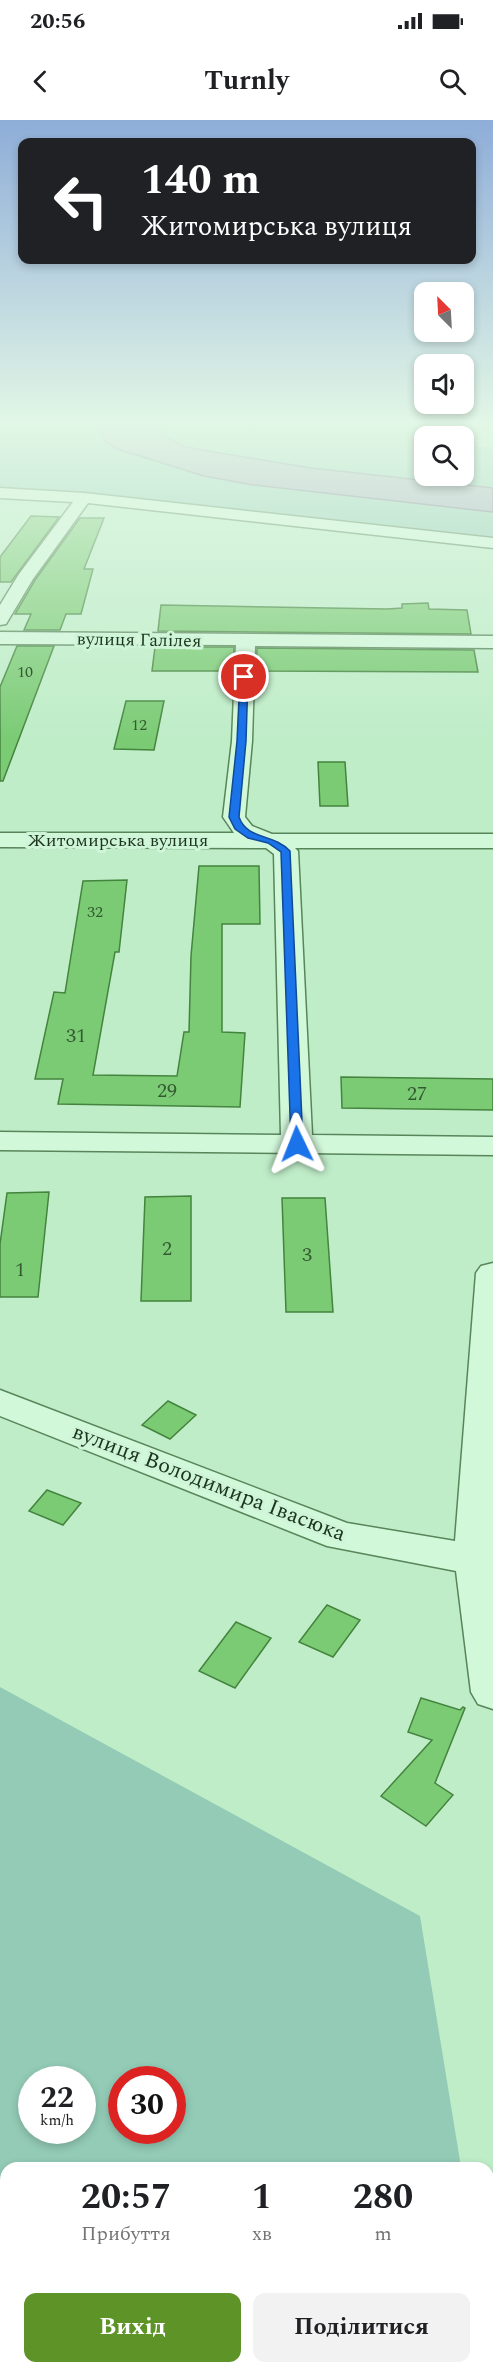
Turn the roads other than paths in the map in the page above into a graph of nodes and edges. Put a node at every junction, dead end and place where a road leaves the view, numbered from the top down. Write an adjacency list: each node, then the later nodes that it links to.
1 (61, 529): 4 (street)
2 (367, 529): 3 (street)
3 (493, 543)
4 (0, 620)
5 (0, 638): 6 (street, вулиця Галілея)
6 (246, 641): 7 (street, вулиця Галілея); 9 (street, Житомирська вулиця)
7 (493, 642)
8 (0, 840): 9 (street, Житомирська вулиця)
9 (272, 841): 10 (street, Житомирська вулиця); 12 (street)
10 (493, 841)
11 (0, 1141): 12 (street)
12 (297, 1144): 13 (street)
13 (493, 1146)
14 (493, 1273): 16 (street)
15 (0, 1402): 16 (street, вулиця Володимира Івасюка)
16 (483, 1554): 17 (street)
17 (493, 1692)

